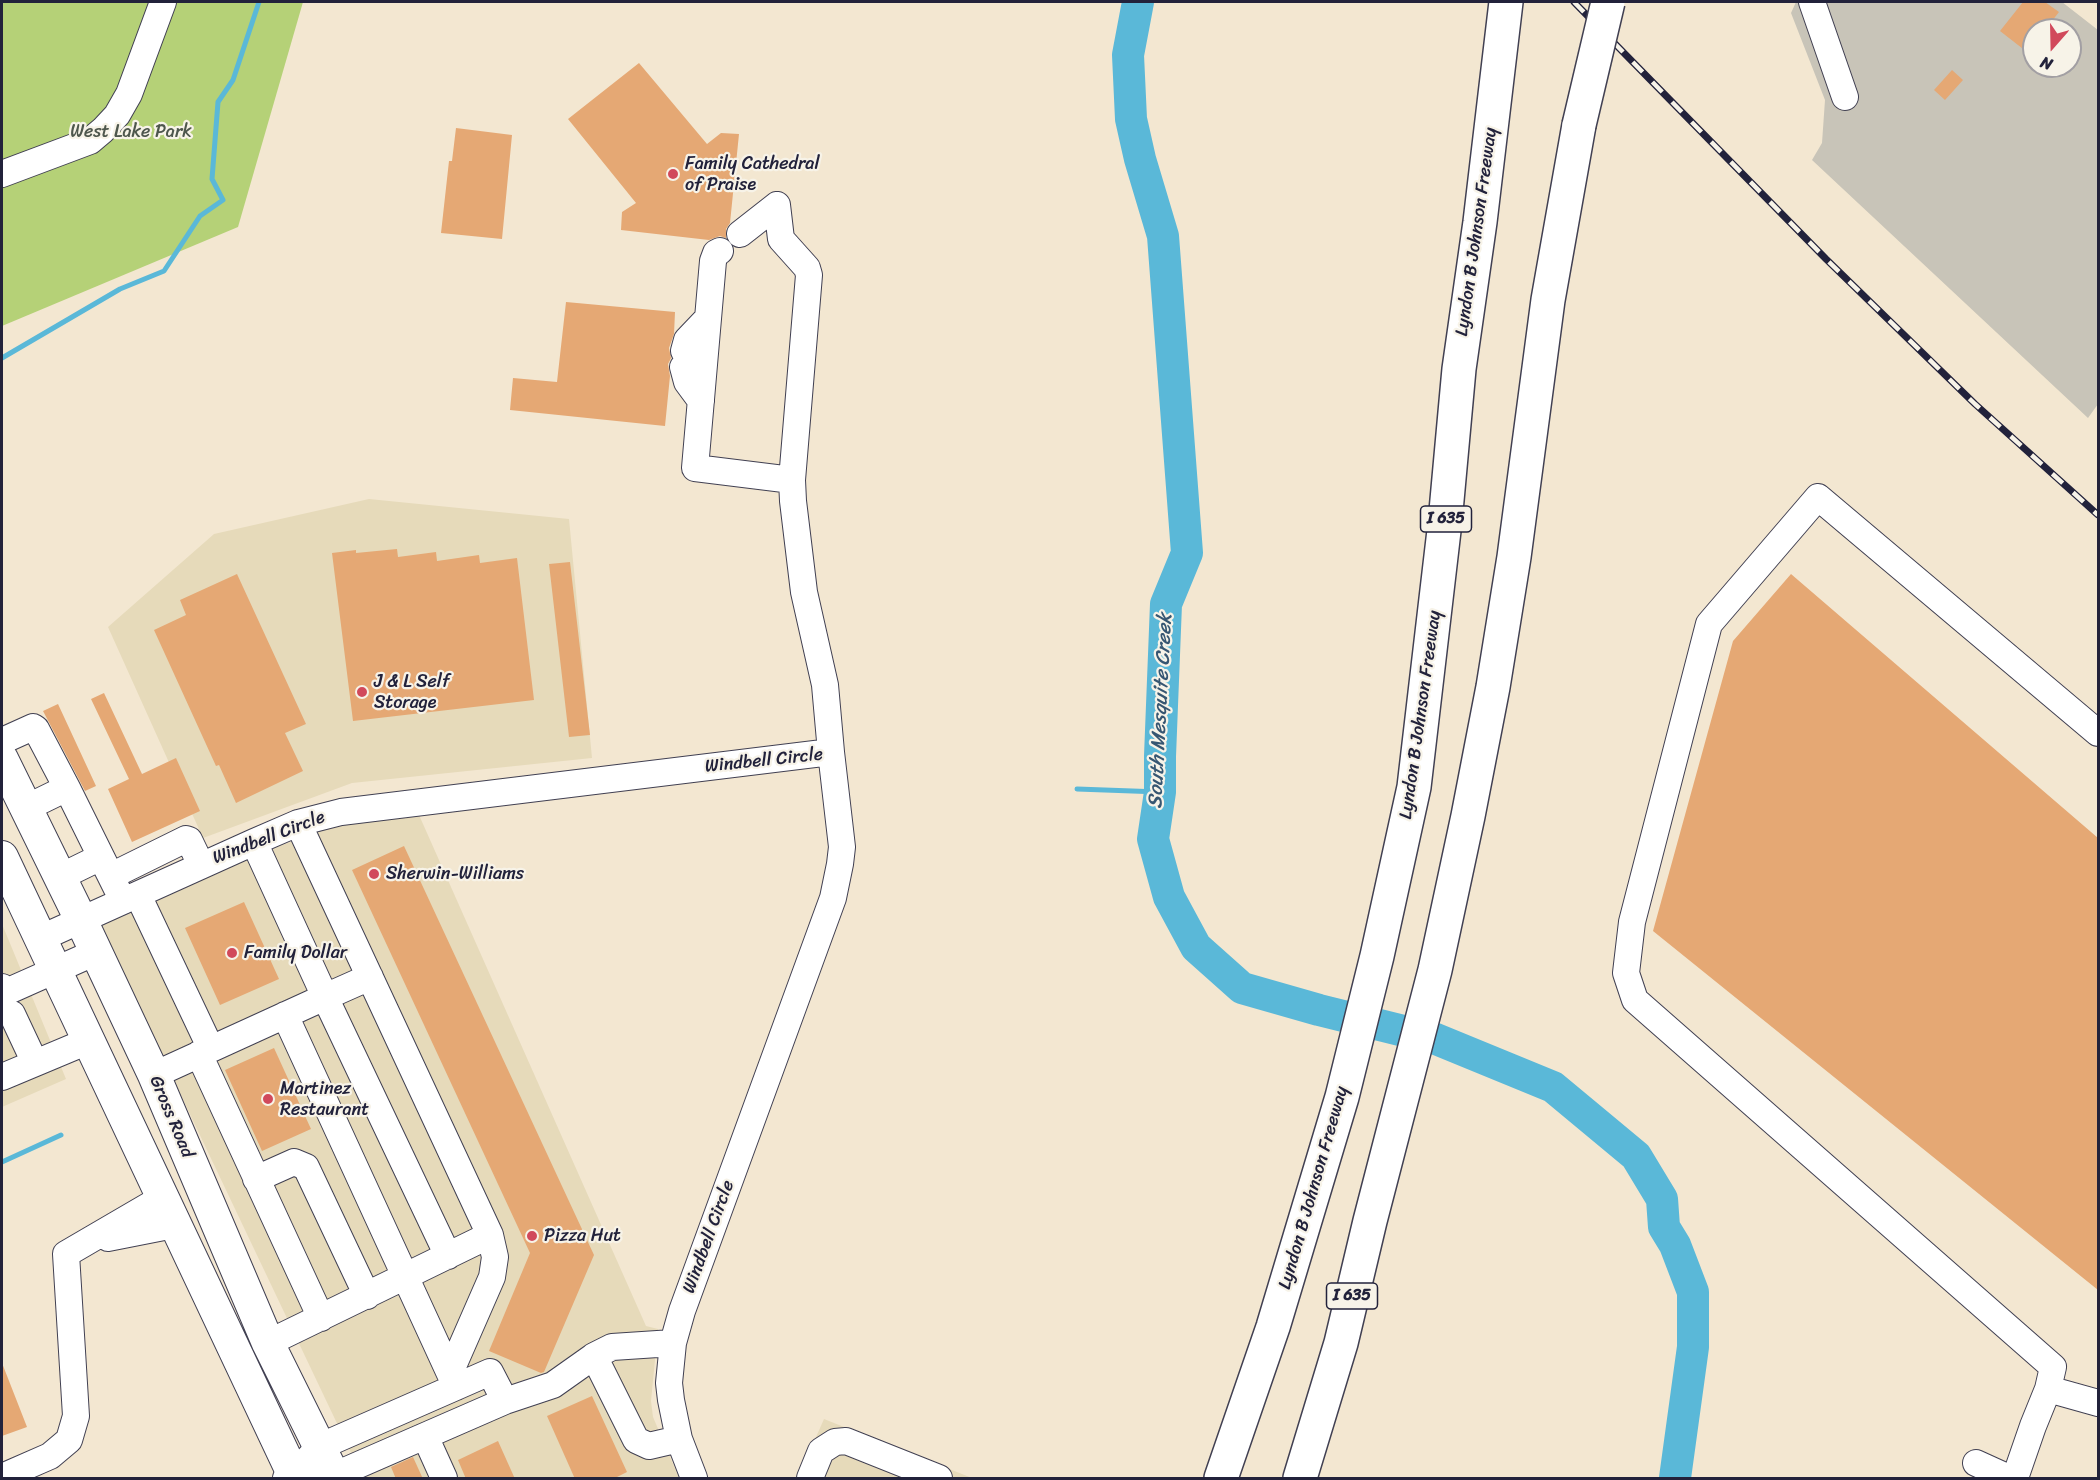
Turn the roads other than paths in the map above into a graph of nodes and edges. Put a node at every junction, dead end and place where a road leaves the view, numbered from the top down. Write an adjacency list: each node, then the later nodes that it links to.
1 (163, 2): 10 (street)
2 (1490, 2): 7 (highway)
3 (1506, 2): 7 (highway)
4 (1593, 2): 9 (highway, I 635, bridge)
5 (1608, 2): 9 (highway, bridge)
6 (1812, 2): 8 (street)
7 (1491, 69): 59 (highway, Lyndon B Johnson Freeway / I 635)
8 (1845, 97)
9 (1579, 124): 62 (highway, I 635)
10 (2, 174)
11 (740, 234): 15 (street)
12 (720, 251): 13 (street)
13 (708, 318): 14 (street); 14 (street)
14 (701, 401): 15 (street)
15 (792, 480): 18 (street)
16 (2098, 732): 53 (street)
17 (2, 741): 20 (street)
18 (831, 752): 22 (street, Windbell Circle); 50 (street, Windbell Circle)
19 (2, 759): 21 (main road, Gross Road)
20 (67, 788): 21 (street); 26 (street)
21 (26, 808): 27 (main road, Gross Road)
22 (298, 823): 23 (street, Windbell Circle); 33 (street)
23 (254, 842): 25 (street, Windbell Circle); 34 (street)
24 (2, 857): 30 (main road)
25 (201, 865): 26 (street); 28 (street, Windbell Circle)
26 (106, 867): 27 (street); 28 (street)
27 (60, 877): 29 (main road, Gross Road)
28 (131, 898): 29 (street, Windbell Circle); 38 (street)
29 (81, 920): 30 (street, Windbell Circle); 31 (main road, Gross Road)
30 (39, 939): 32 (main road)
31 (96, 952): 32 (street); 40 (main road, Gross Road)
32 (54, 970): 35 (street); 37 (main road)
33 (370, 977): 34 (street); 44 (street)
34 (326, 997): 36 (street); 45 (street)
35 (2, 998): 39 (street)
36 (285, 1015): 38 (street); 46 (street)
37 (88, 1041): 39 (street); 43 (main road)
38 (205, 1052): 40 (street); 42 (street)
39 (35, 1063): 41 (street)
40 (153, 1075): 49 (main road, Gross Road)
41 (2, 1077)
42 (256, 1179): 47 (street); 48 (street)
43 (168, 1211): 49 (main road); 63 (street); 64 (main road)
44 (490, 1235): 45 (street); 52 (street)
45 (448, 1256): 46 (street)
46 (405, 1277): 47 (street); 52 (street)
47 (367, 1296): 48 (street)
48 (321, 1318): 49 (street)
49 (262, 1329): 58 (main road, Gross Road)
50 (673, 1343): 51 (street); 57 (street, Windbell Circle)
51 (594, 1356): 54 (street); 57 (street)
52 (453, 1380): 54 (street); 58 (street)
53 (2049, 1389): 55 (street); 73 (street)
54 (506, 1401): 56 (street)
55 (2098, 1403)
56 (425, 1436): 61 (street); 66 (street)
57 (679, 1439): 67 (street, Windbell Circle)
58 (319, 1447): 64 (street); 65 (main road, Gross Road)
59 (1232, 1448): 70 (highway); 71 (highway, Lyndon B Johnson Freeway / I 635)
60 (1976, 1463): 72 (street)
61 (377, 1469): 65 (street)
62 (1304, 1469)
63 (2, 1477)
64 (291, 1477): 65 (street)
65 (334, 1477)
66 (444, 1479)
67 (694, 1479)
68 (810, 1479): 69 (street)
69 (939, 1479)
70 (1214, 1479)
71 (1221, 1479)
72 (2009, 1479)
73 (2015, 1479)

